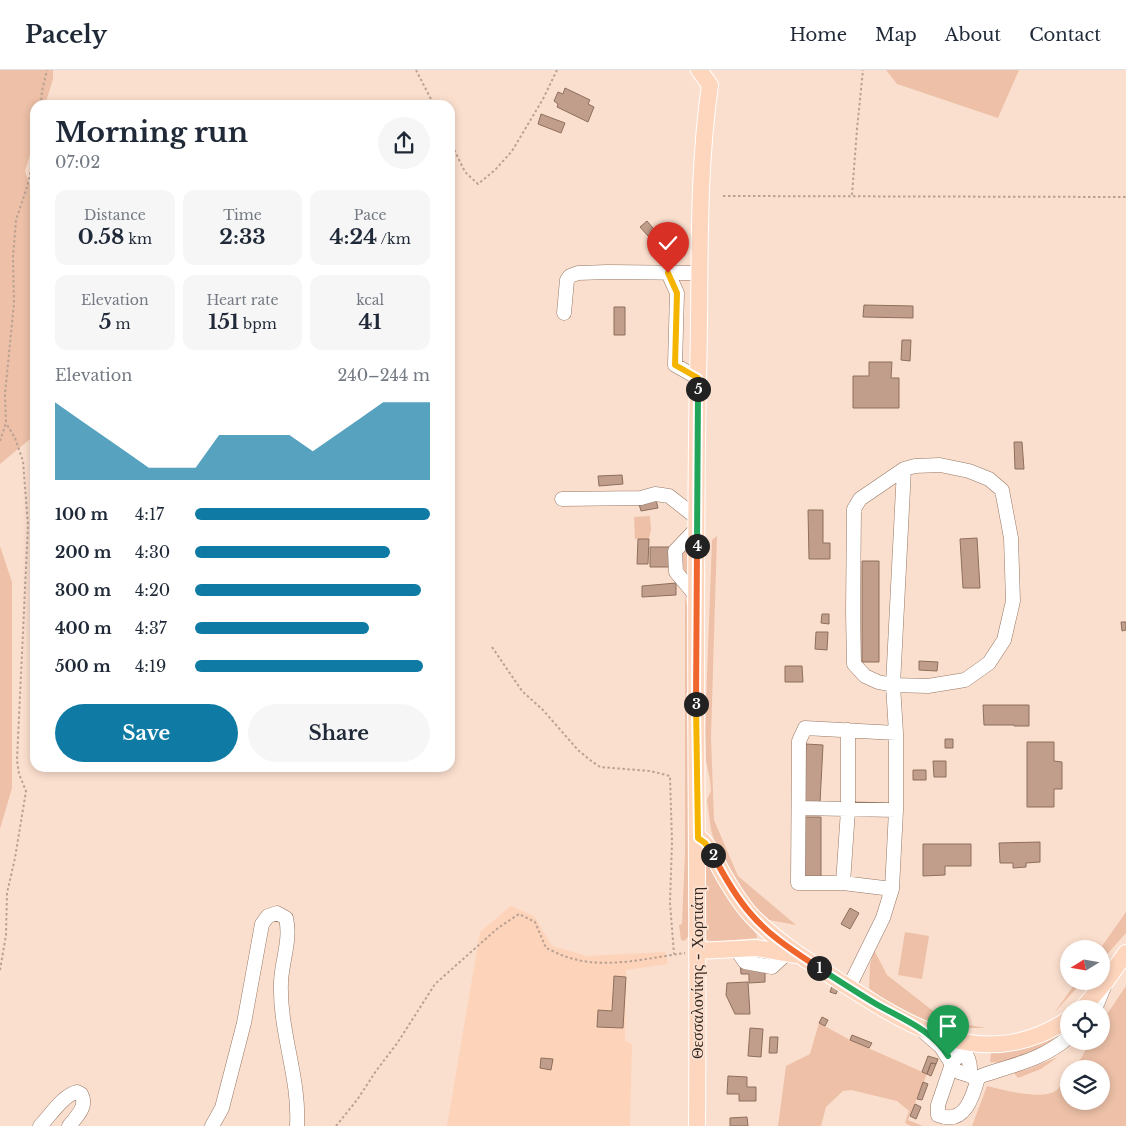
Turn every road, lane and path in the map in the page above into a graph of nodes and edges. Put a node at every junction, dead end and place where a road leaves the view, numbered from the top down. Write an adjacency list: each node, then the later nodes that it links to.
1 (47, 70): 7 (path)
2 (416, 70): 8 (path)
3 (557, 70): 9 (path)
4 (699, 70): 6 (main road)
5 (863, 70): 11 (path)
6 (711, 77): 15 (main road, Θεσσαλονίκης - Χορτιάτη)
7 (42, 100)
8 (431, 100)
9 (455, 151)
10 (30, 177): 18 (path)
11 (852, 195): 12 (path); 13 (path)
12 (723, 196)
13 (1126, 197)
14 (668, 273): 15 (street); 16 (street); 17 (street)
15 (700, 273): 17 (main road, Θεσσαλονίκης - Χορτιάτη)
16 (564, 313)
17 (698, 378): 22 (main road, Θεσσαλονίκης - Χορτιάτη)
18 (6, 423): 19 (path); 37 (path)
19 (0, 441)
20 (904, 470): 24 (street); 24 (street); 24 (street)
21 (562, 499): 22 (street)
22 (697, 523): 30 (main road, Θεσσαλονίκης - Χορτιάτη)
23 (492, 647): 35 (path)
24 (893, 685): 26 (street)
25 (848, 730): 26 (street); 27 (street); 28 (street)
26 (896, 733): 29 (street)
27 (799, 808): 28 (street); 31 (street)
28 (848, 810): 29 (street); 31 (street)
29 (896, 810): 32 (street)
30 (698, 838): 33 (main road, Θεσσαλονίκης - Χορτιάτη); 36 (main road)
31 (843, 883): 32 (street)
32 (892, 888): 39 (street)
33 (697, 951): 35 (path); 36 (main road); 53 (main road, Θεσσαλονίκης - Χορτιάτη)
34 (1126, 953): 38 (main road)
35 (674, 954): 52 (path)
36 (795, 955): 39 (main road)
37 (0, 970)
38 (1110, 975)
39 (849, 987): 43 (main road)
40 (1098, 990): 41 (main road)
41 (1090, 1000)
42 (1060, 1024): 45 (main road)
43 (915, 1025): 45 (main road); 46 (street)
44 (1060, 1043): 47 (street)
45 (964, 1046): 46 (street); 47 (street)
46 (952, 1064): 47 (street); 47 (street)
47 (974, 1077)
48 (40, 1126): 49 (street)
49 (69, 1126)
50 (212, 1126): 51 (street)
51 (297, 1126)
52 (336, 1126)
53 (697, 1126)

